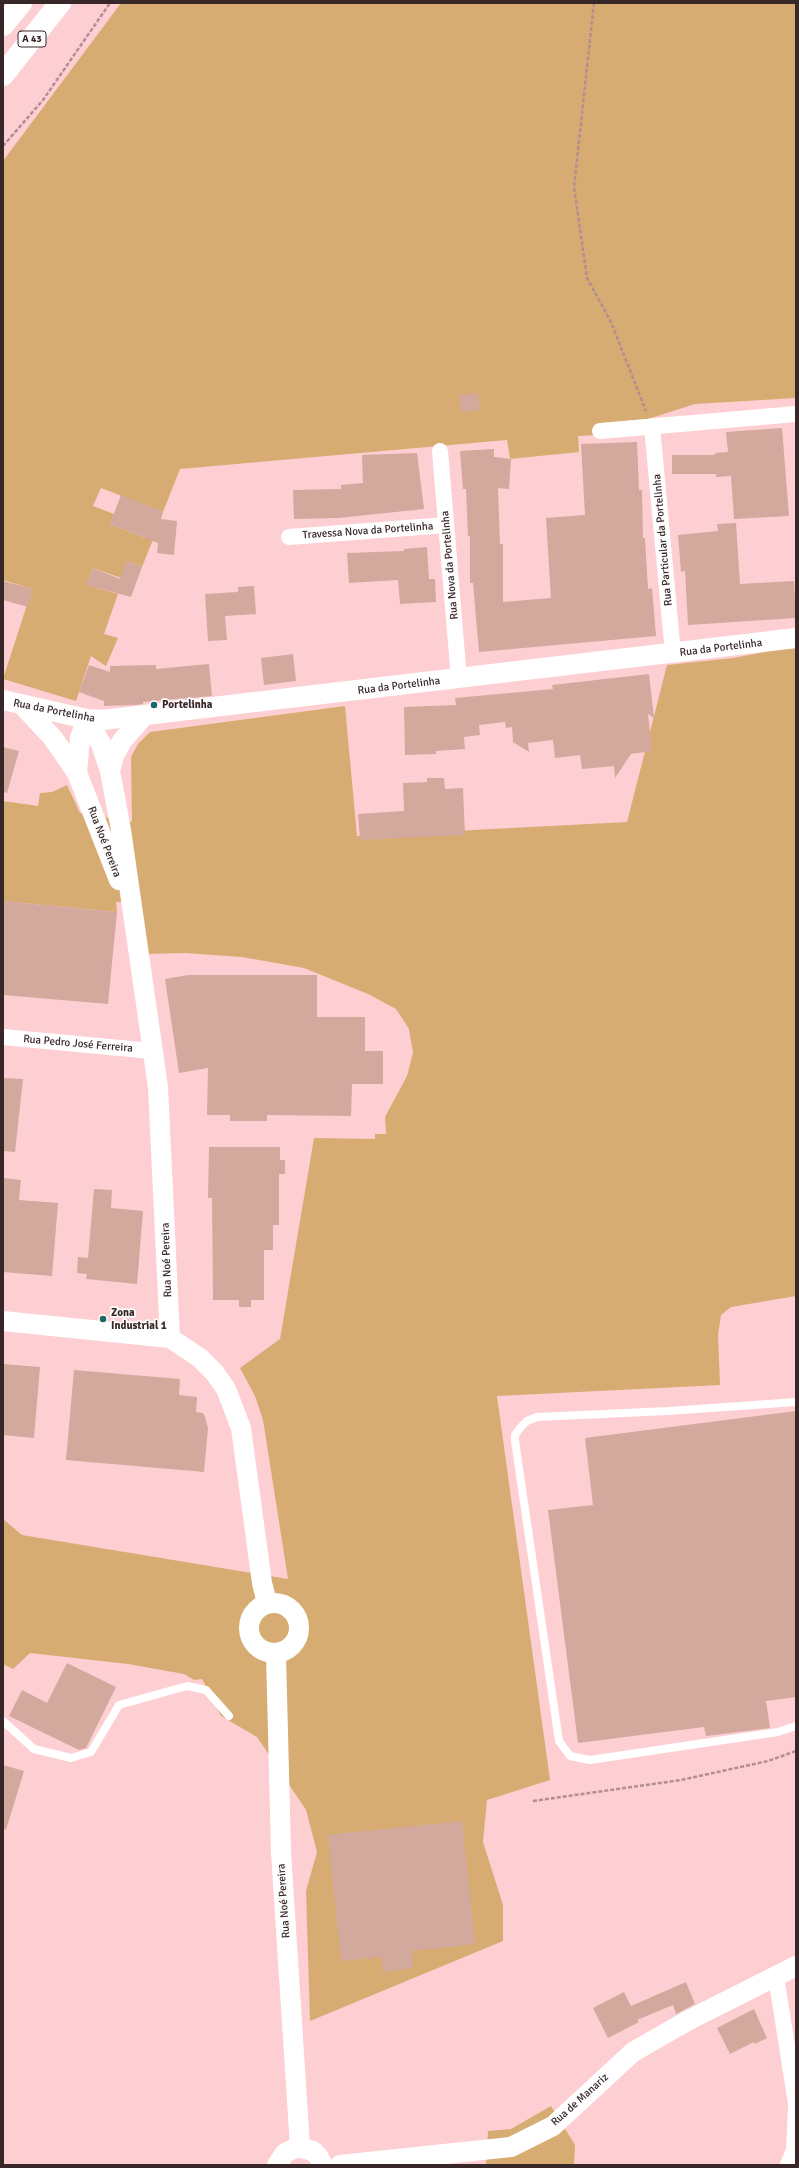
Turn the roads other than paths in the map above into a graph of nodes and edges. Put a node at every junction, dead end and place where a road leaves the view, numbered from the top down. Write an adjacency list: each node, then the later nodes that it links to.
1 (21, 3): 3 (highway, A 43)
2 (60, 3): 4 (highway, A 43)
3 (3, 25)
4 (3, 75)
5 (796, 414): 6 (street)
6 (652, 426): 7 (street); 12 (street, Rua Particular da Portelinha)
7 (600, 431)
8 (440, 451): 9 (street, Rua Nova da Portelinha)
9 (446, 525): 10 (street, Travessa Nova da Portelinha); 13 (street, Rua Nova da Portelinha)
10 (290, 537)
11 (796, 638): 12 (street, Rua da Portelinha)
12 (673, 654): 13 (street, Rua da Portelinha)
13 (459, 679): 16 (street, Rua da Portelinha)
14 (3, 700): 15 (street, Rua da Portelinha)
15 (24, 707): 17 (street, Rua da Portelinha); 19 (street, Rua Noé Pereira)
16 (144, 716): 17 (street, Rua da Portelinha); 18 (street, Rua Noé Pereira)
17 (87, 719): 18 (street, Rua Noé Pereira); 19 (street, Rua Noé Pereira)
18 (110, 771): 20 (street, Rua Noé Pereira)
19 (77, 773): 20 (street, Rua Noé Pereira)
20 (131, 912): 22 (street, Rua Noé Pereira)
21 (3, 1037): 22 (street, Rua Pedro José Ferreira)
22 (152, 1051): 24 (street, Rua Noé Pereira)
23 (3, 1321): 24 (street)
24 (170, 1338): 26 (street)
25 (796, 1402): 30 (lane)
26 (267, 1603): 27 (street); 27 (street)
27 (276, 1654): 35 (street, Rua Noé Pereira)
28 (229, 1716): 29 (lane)
29 (3, 1721)
30 (796, 1726)
31 (796, 1966): 32 (street, Rua de Manariz)
32 (776, 1976): 33 (street); 38 (street, Rua de Manariz)
33 (796, 2104)
34 (796, 2108): 39 (street)
35 (300, 2147): 36 (street); 37 (street)
36 (277, 2165)
37 (323, 2165)
38 (340, 2165)
39 (788, 2165)

